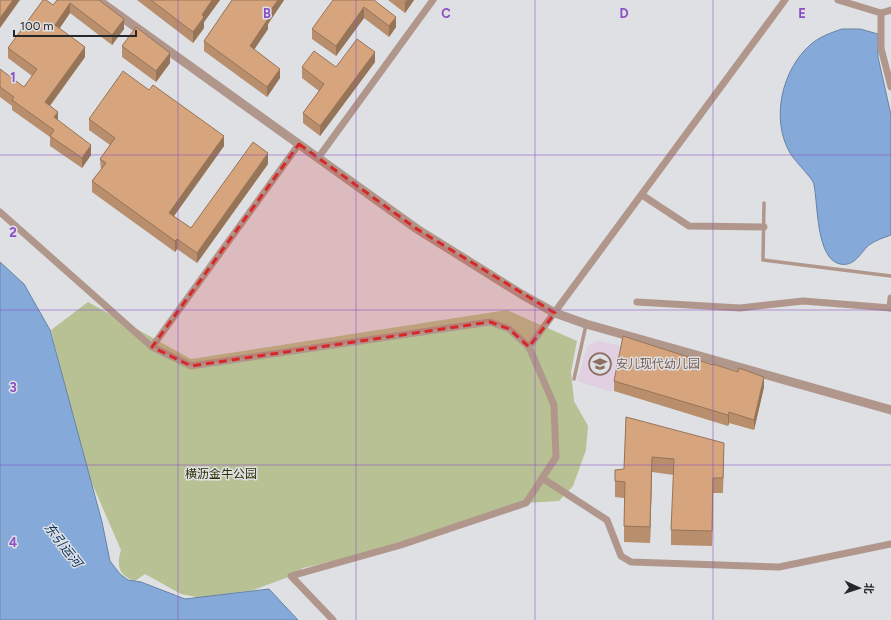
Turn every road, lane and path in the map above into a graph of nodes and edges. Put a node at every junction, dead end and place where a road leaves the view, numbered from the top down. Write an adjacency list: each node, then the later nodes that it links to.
1 (98, 0): 8 (street)
2 (433, 0): 9 (street)
3 (785, 0): 10 (street)
4 (838, 0): 6 (street)
5 (891, 10): 6 (street)
6 (881, 13): 7 (street)
7 (891, 87)
8 (299, 144): 9 (street); 21 (street)
9 (318, 158): 18 (street)
10 (642, 195): 13 (street); 18 (street)
11 (764, 203): 13 (lane)
12 (0, 212): 21 (street)
13 (764, 227): 14 (lane)
14 (891, 276)
15 (891, 298): 17 (street)
16 (637, 302): 17 (street)
17 (890, 308)
18 (555, 313): 19 (street); 20 (street)
19 (586, 324): 22 (lane); 23 (street)
20 (529, 346): 21 (street); 24 (street)
21 (152, 347)
22 (574, 379)
23 (891, 410)
24 (542, 478): 25 (street); 26 (street)
25 (891, 544)
26 (333, 620)

